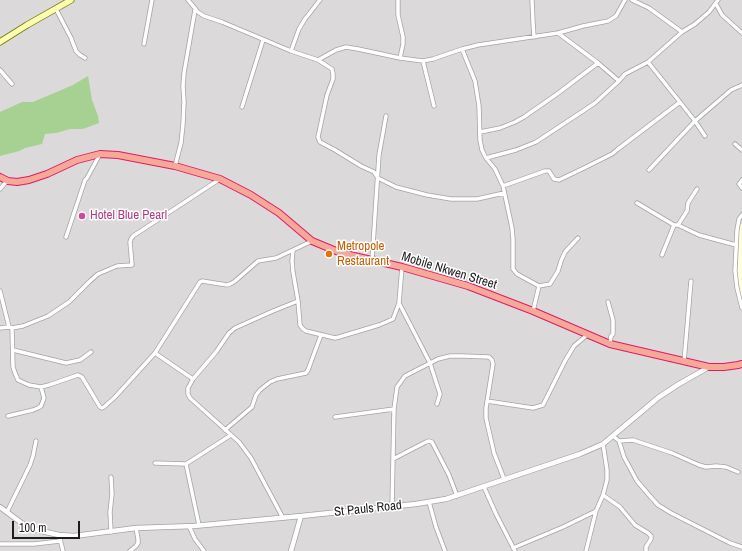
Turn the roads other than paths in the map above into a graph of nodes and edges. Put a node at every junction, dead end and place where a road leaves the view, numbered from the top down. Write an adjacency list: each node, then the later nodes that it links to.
1 (71, 0): 10 (main road)
2 (152, 0): 18 (street)
3 (188, 0): 11 (street)
4 (320, 0): 20 (street)
5 (398, 0): 22 (street)
6 (532, 0): 15 (street)
7 (625, 0): 13 (street)
8 (632, 0): 12 (street)
9 (717, 2): 12 (street); 14 (street)
10 (56, 9): 17 (main road); 21 (street)
11 (195, 10): 16 (street); 42 (street)
12 (682, 32): 25 (street)
13 (558, 33): 15 (street); 26 (street)
14 (742, 33)
15 (534, 37): 19 (street)
16 (263, 40): 20 (street); 33 (street)
17 (0, 42)
18 (144, 44)
19 (462, 50): 24 (street); 36 (street)
20 (291, 51): 23 (street)
21 (85, 58)
22 (400, 58): 23 (street); 24 (street)
23 (318, 60): 46 (street)
24 (423, 61): 32 (street)
25 (648, 62): 28 (street); 31 (street)
26 (598, 63): 28 (street); 36 (street)
27 (0, 70): 29 (street)
28 (619, 81): 41 (street)
29 (12, 84)
30 (742, 85): 35 (street)
31 (680, 102): 35 (street); 49 (street)
32 (434, 106)
33 (242, 107)
34 (386, 116): 46 (street)
35 (695, 121): 37 (street); 43 (street)
36 (480, 132): 41 (street)
37 (705, 136)
38 (735, 144): 39 (street)
39 (742, 150)
40 (100, 154): 42 (highway, Mobile Nkwen Street); 48 (highway, Mobile Nkwen Street); 57 (street)
41 (486, 158): 49 (street)
42 (175, 166): 45 (highway, Mobile Nkwen Street)
43 (649, 170)
44 (0, 177): 48 (highway, Mobile Nkwen Street)
45 (220, 178): 59 (highway, Mobile Nkwen Street); 74 (street)
46 (378, 178): 53 (street); 63 (street)
47 (742, 180): 50 (street)
48 (8, 181): 51 (street)
49 (503, 186): 53 (street)
50 (742, 188)
51 (0, 189)
52 (697, 190): 56 (street)
53 (504, 193): 66 (street)
54 (637, 203): 56 (street)
55 (742, 215): 60 (street)
56 (676, 225): 60 (street); 62 (street)
57 (66, 238)
58 (578, 238): 66 (street)
59 (312, 241): 61 (street); 63 (highway, Mobile Nkwen Street)
60 (736, 245): 72 (street)
61 (294, 250): 68 (street); 81 (street)
62 (662, 255)
63 (372, 260): 64 (highway, Mobile Nkwen Street)
64 (402, 268): 70 (street); 73 (highway, Mobile Nkwen Street)
65 (691, 281): 82 (street)
66 (539, 286): 73 (street)
67 (0, 291): 71 (street)
68 (298, 301): 76 (street); 86 (street)
69 (608, 302): 78 (street)
70 (399, 303): 76 (street); 83 (street)
71 (2, 308): 74 (street)
72 (742, 308)
73 (533, 311): 77 (highway, Mobile Nkwen Street)
74 (10, 327): 75 (street); 79 (street)
75 (0, 328)
76 (321, 335): 93 (street)
77 (587, 335): 78 (highway, Mobile Nkwen Street); 88 (street)
78 (610, 344): 82 (highway, Mobile Nkwen Street)
79 (13, 350): 80 (street); 87 (street)
80 (91, 352)
81 (155, 353): 86 (street); 87 (street)
82 (684, 362): 85 (highway, Mobile Nkwen Street)
83 (430, 363): 88 (street); 89 (street); 90 (street)
84 (741, 364): 85 (highway, Mobile Nkwen Street)
85 (709, 367): 95 (street, St Pauls Road)
86 (193, 379): 93 (street)
87 (41, 387): 91 (street)
88 (487, 401): 104 (street)
89 (437, 404)
90 (394, 409): 92 (street); 99 (street)
91 (8, 416)
92 (335, 417)
93 (225, 430): 94 (street)
94 (231, 435): 101 (street); 114 (street)
95 (613, 436): 97 (street); 98 (street, St Pauls Road)
96 (36, 441): 112 (street)
97 (619, 441): 102 (street); 122 (street)
98 (603, 444): 104 (street, St Pauls Road); 106 (street)
99 (393, 460): 107 (street); 110 (street)
100 (155, 463): 101 (street)
101 (186, 464): 115 (street)
102 (738, 472)
103 (111, 477): 118 (street)
104 (504, 479): 105 (street, St Pauls Road)
105 (484, 486): 107 (street, St Pauls Road); 123 (street)
106 (603, 495): 111 (street); 130 (street)
107 (456, 496): 108 (street, St Pauls Road)
108 (430, 502): 110 (street, St Pauls Road); 128 (street)
109 (0, 507): 112 (street, St Pauls Road)
110 (392, 507): 113 (street, St Pauls Road)
111 (596, 511): 123 (street); 129 (street)
112 (7, 512): 119 (street, St Pauls Road)
113 (301, 516): 114 (street, St Pauls Road); 127 (street)
114 (283, 518): 115 (street, St Pauls Road)
115 (199, 525): 116 (street, St Pauls Road)
116 (189, 526): 117 (street, St Pauls Road); 126 (street)
117 (136, 528): 118 (street, St Pauls Road); 125 (street)
118 (111, 532): 119 (street, St Pauls Road)
119 (59, 535): 120 (street)
120 (60, 541): 121 (street); 124 (street)
121 (0, 544)
122 (742, 547)
123 (514, 549)
124 (63, 551)
125 (130, 551)
126 (204, 551)
127 (291, 551)
128 (445, 551)
129 (586, 551)
130 (646, 551)

